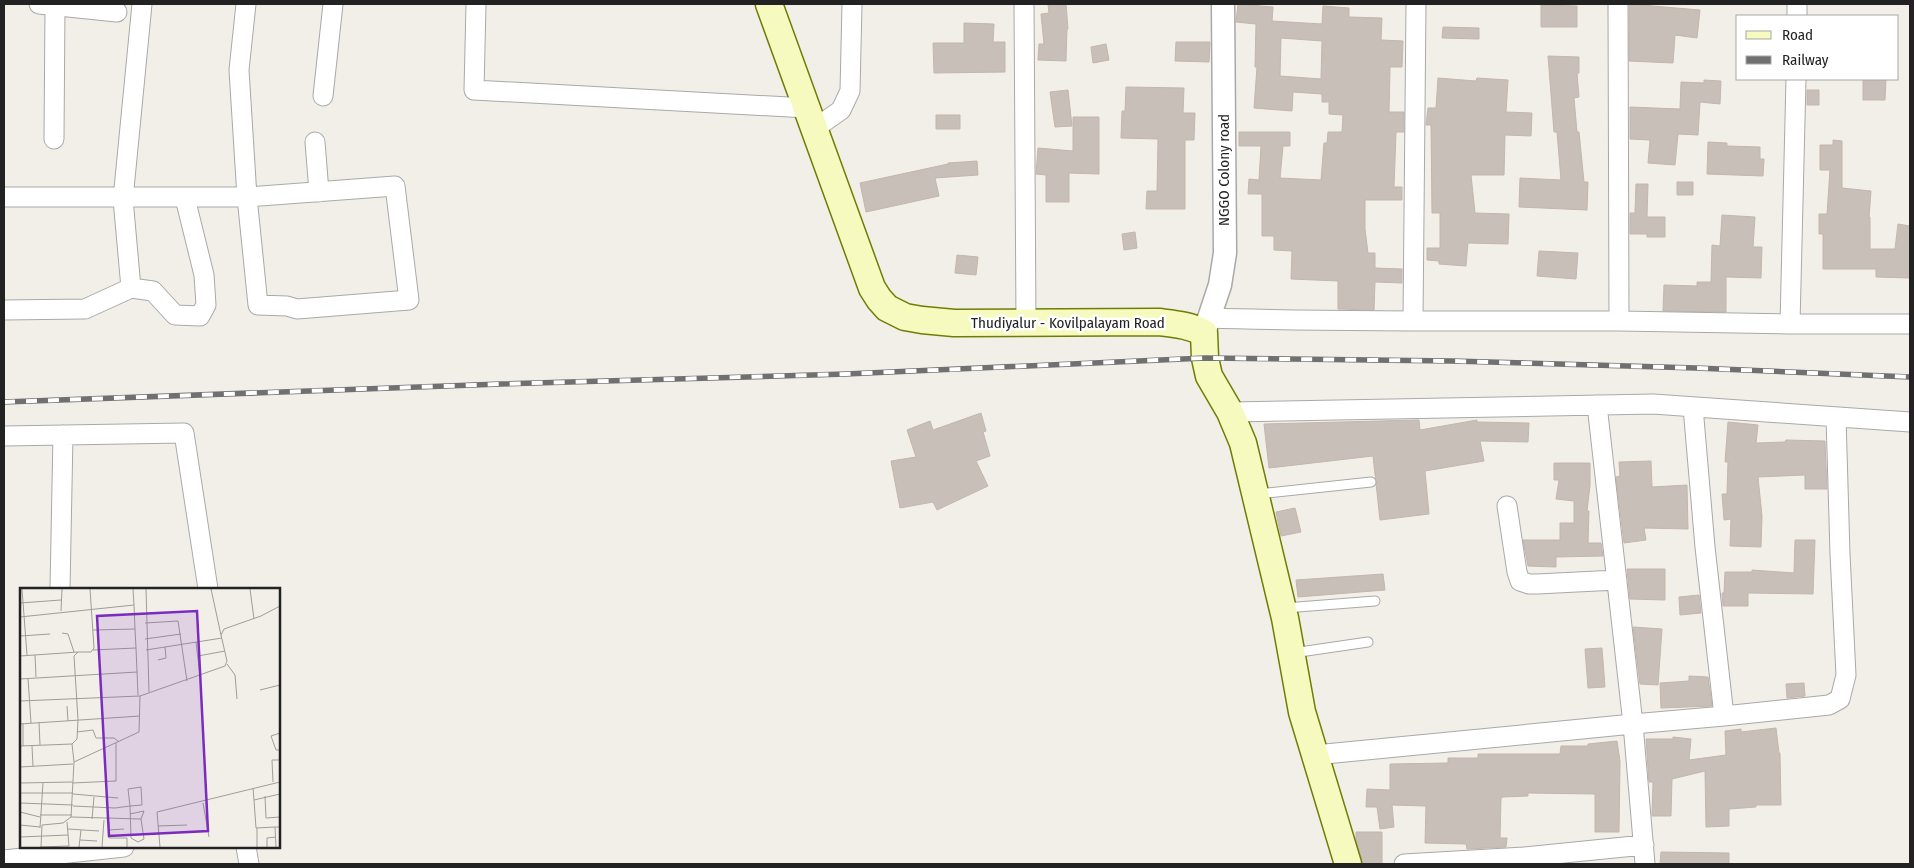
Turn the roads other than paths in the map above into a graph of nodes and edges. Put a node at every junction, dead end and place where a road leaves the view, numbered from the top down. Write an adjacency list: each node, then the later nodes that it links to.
1 (142, 4): 21 (street)
2 (246, 4): 19 (street)
3 (333, 4): 14 (street)
4 (476, 4): 15 (street)
5 (769, 4): 15 (main road, Thudiyalur - Kovilpalayam Road)
6 (852, 4): 15 (street)
7 (1024, 4): 27 (street)
8 (1223, 4): 30 (street, NGGO Colony road)
9 (1416, 4): 25 (street)
10 (1618, 4): 26 (street)
11 (47, 5): 12 (street); 16 (street)
12 (117, 12)
13 (1796, 80): 28 (street)
14 (324, 96)
15 (810, 119): 27 (main road, Thudiyalur - Kovilpalayam Road)
16 (54, 139)
17 (315, 142): 18 (street)
18 (319, 192): 19 (street); 19 (street)
19 (247, 197): 22 (street)
20 (4, 198): 21 (street)
21 (123, 198): 22 (street); 23 (street)
22 (185, 198): 23 (street)
23 (131, 288): 24 (street)
24 (4, 310)
25 (1413, 320): 26 (street); 30 (street)
26 (1619, 322): 28 (street)
27 (1026, 323): 30 (main road, Thudiyalur - Kovilpalayam Road)
28 (1790, 324): 29 (street)
29 (1910, 324)
30 (1206, 326): 33 (main road)
31 (1597, 405): 32 (street); 33 (street); 41 (street)
32 (1693, 406): 34 (street); 48 (street)
33 (1230, 412): 39 (main road)
34 (1836, 416): 35 (street); 48 (street)
35 (1910, 422)
36 (63, 435): 37 (street); 42 (street); 43 (street)
37 (4, 436)
38 (1371, 482): 39 (lane)
39 (1255, 494): 45 (main road)
40 (1507, 506): 41 (street)
41 (1617, 580): 49 (street)
42 (60, 588)
43 (208, 588)
44 (1375, 602): 45 (lane)
45 (1282, 608): 47 (main road)
46 (1368, 642): 47 (lane)
47 (1291, 653): 50 (main road)
48 (1724, 716): 49 (street)
49 (1633, 724): 50 (street); 51 (street)
50 (1315, 755): 57 (main road)
51 (1644, 845): 55 (street); 59 (street)
52 (115, 848): 54 (street)
53 (246, 848): 56 (street)
54 (4, 860)
55 (1524, 861): 58 (street)
56 (249, 864)
57 (1348, 864)
58 (1404, 864)
59 (1646, 864)

